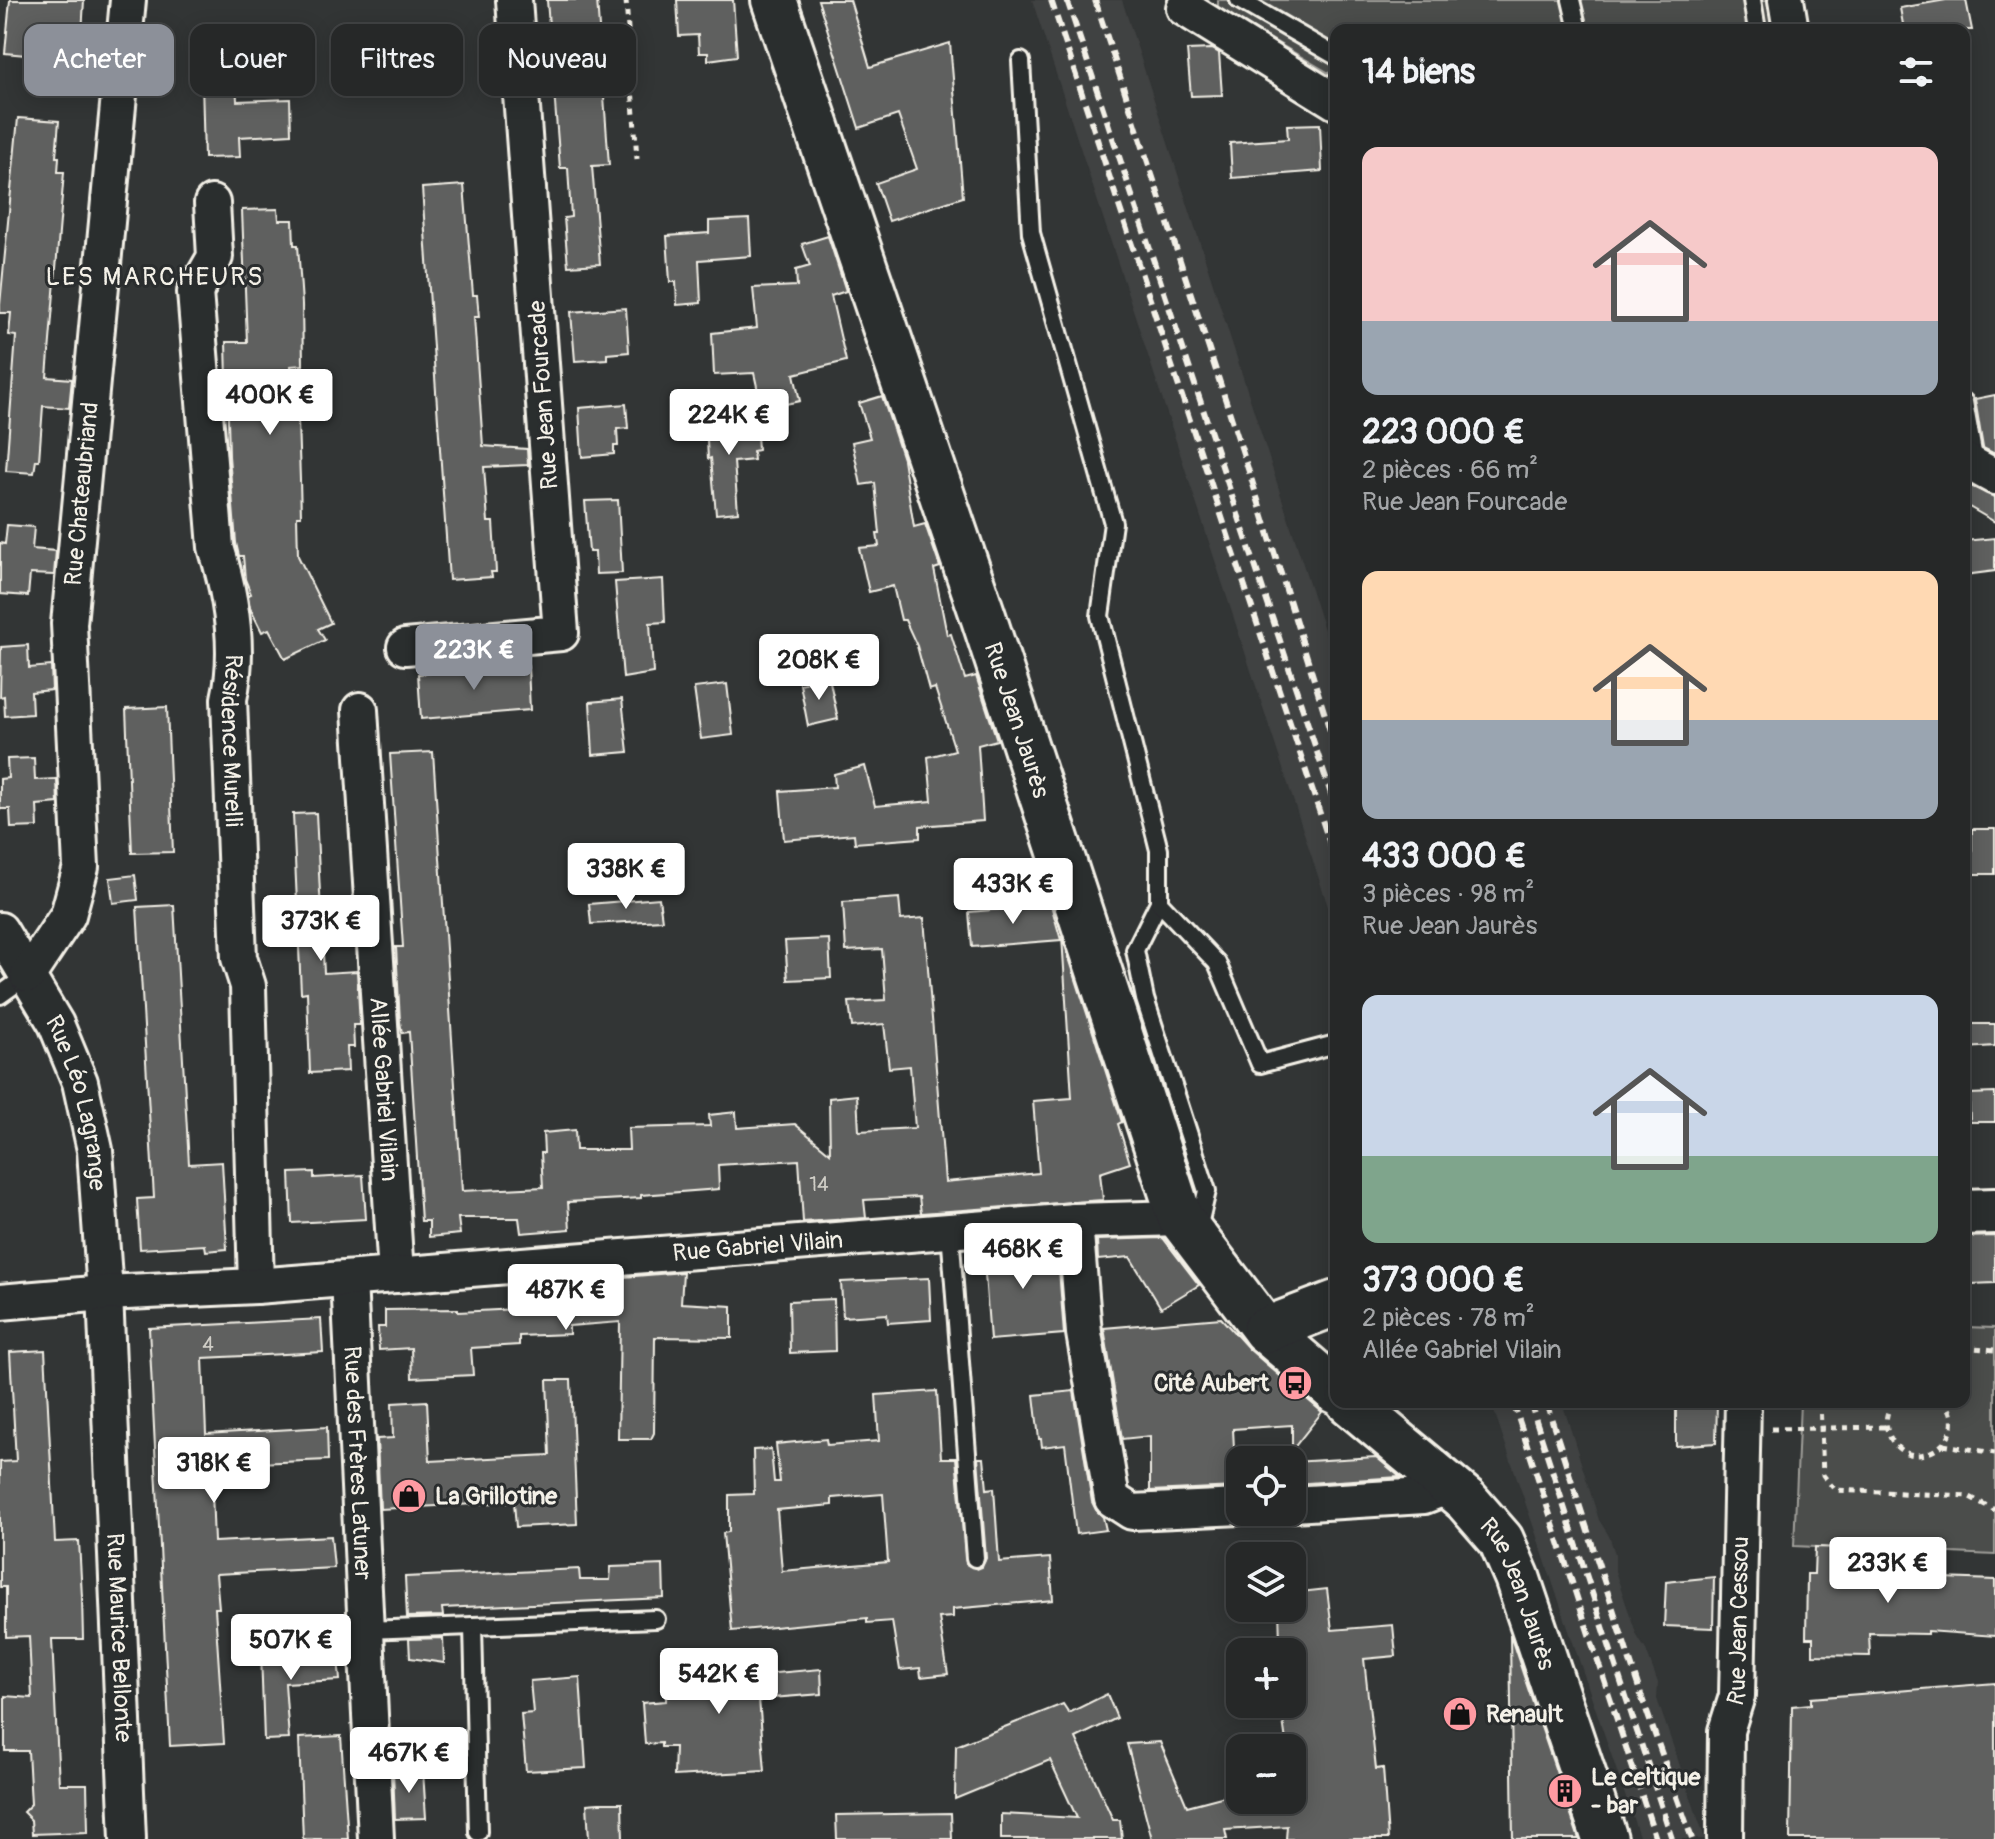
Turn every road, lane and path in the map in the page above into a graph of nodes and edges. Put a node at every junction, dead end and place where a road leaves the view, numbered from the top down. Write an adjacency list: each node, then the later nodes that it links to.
1 (128, 0): 24 (street, Rue Chateaubriand)
2 (514, 0): 20 (street, Rue Jean Fourcade)
3 (626, 0): 16 (path)
4 (774, 0): 30 (main road, Rue Jean Jaurès)
5 (1239, 0): 13 (lane)
6 (1571, 0): 10 (lane)
7 (1752, 0): 11 (lane)
8 (1786, 0): 12 (street)
9 (1184, 8): 15 (street)
10 (1577, 24)
11 (1756, 24)
12 (1790, 24)
13 (1330, 53)
14 (1021, 61): 22 (lane)
15 (1330, 98)
16 (637, 159)
17 (212, 203): 34 (street, Résidence Murelli)
18 (1970, 430): 19 (lane)
19 (1978, 468)
20 (405, 647)
21 (360, 710): 32 (street, Allée Gabriel Vilain)
22 (1159, 902): 26 (lane); 30 (lane)
23 (0, 930): 24 (street, Rue Léo Lagrange)
24 (28, 975): 25 (lane); 35 (street, Rue Léo Lagrange)
25 (0, 995)
26 (1330, 1046)
27 (1995, 1211): 28 (main road)
28 (1970, 1212)
29 (1075, 1221): 30 (street, Rue Gabriel Vilain); 31 (street, Rue Gabriel Vilain); 53 (street)
30 (1188, 1228): 38 (main road, Rue Jean Jaurès)
31 (950, 1231): 32 (street, Rue Gabriel Vilain); 55 (lane)
32 (396, 1275): 33 (street, Rue Gabriel Vilain)
33 (349, 1279): 34 (street, Rue Gabriel Vilain); 58 (street, Rue des Frères Latuner)
34 (256, 1286): 35 (street, Rue Gabriel Vilain)
35 (105, 1293): 36 (street, Rue Gabriel Vilain); 60 (street, Rue Maurice Bellonte)
36 (0, 1302)
37 (1330, 1305): 38 (main road)
38 (1265, 1330): 41 (main road, Rue Jean Jaurès)
39 (1970, 1348): 40 (path)
40 (1995, 1350)
41 (1330, 1386)
42 (1356, 1408): 51 (main road, Rue Jean Jaurès)
43 (1820, 1408): 48 (path)
44 (1888, 1408): 47 (path)
45 (1949, 1408): 49 (path)
46 (1743, 1416): 48 (path); 63 (street, Rue Jean Cessou)
47 (1886, 1427): 48 (path); 49 (path)
48 (1820, 1429): 54 (path)
49 (1943, 1445): 50 (path)
50 (1995, 1453)
51 (1450, 1486): 52 (street); 62 (main road, Rue Jean Jaurès)
52 (1306, 1503)
53 (1226, 1508)
54 (1995, 1510)
55 (975, 1558)
56 (656, 1619): 57 (lane)
57 (473, 1626): 58 (lane); 59 (lane)
58 (366, 1630): 61 (street, Rue des Frères Latuner)
59 (478, 1832)
60 (128, 1839)
61 (376, 1839)
62 (1605, 1839)
63 (1725, 1839)

